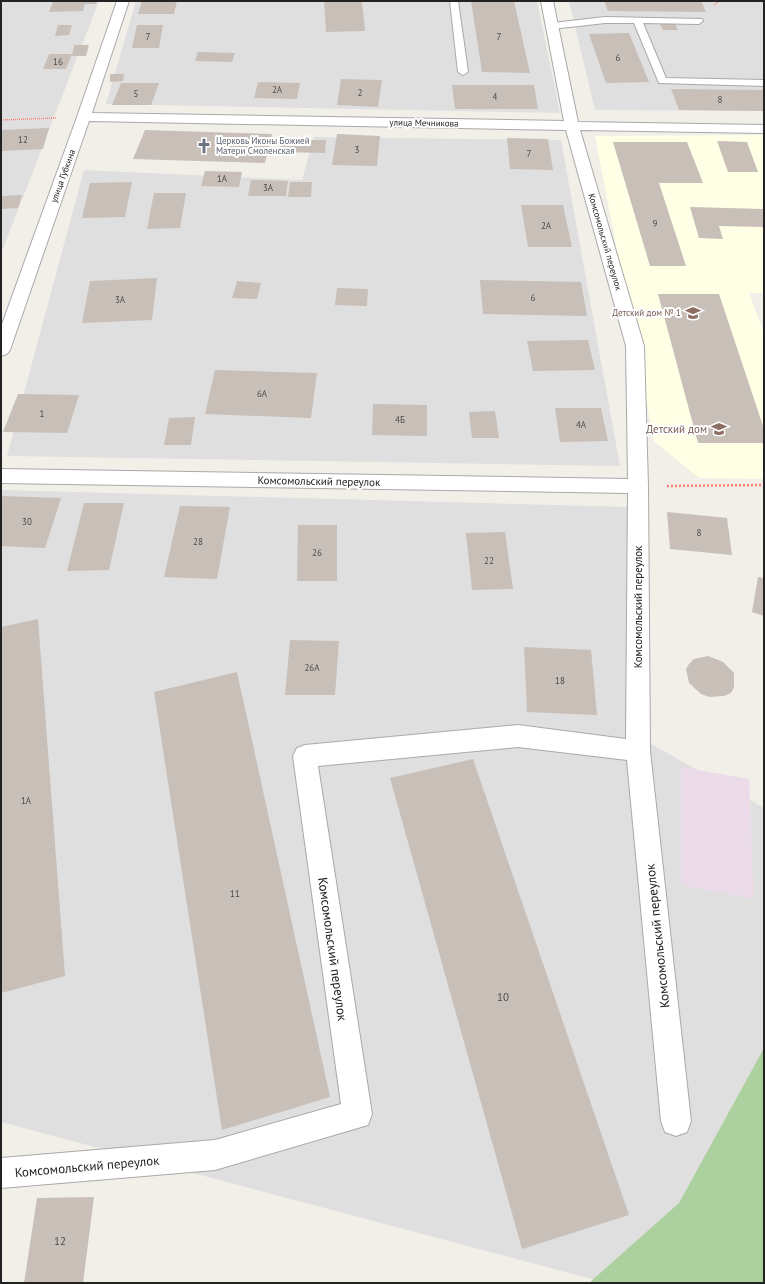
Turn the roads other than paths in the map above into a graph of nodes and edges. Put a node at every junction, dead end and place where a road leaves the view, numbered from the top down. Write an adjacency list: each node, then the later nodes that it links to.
1 (123, 1): 9 (street, улица Губкина)
2 (454, 1): 7 (lane)
3 (546, 1): 6 (street, Комсомольский переулок)
4 (638, 20): 5 (lane); 6 (lane); 8 (lane)
5 (699, 21)
6 (552, 26): 10 (street, Комсомольский переулок)
7 (463, 72)
8 (764, 83)
9 (84, 117): 10 (street, улица Мечникова); 12 (street, улица Губкина)
10 (572, 126): 11 (street, улица Мечникова); 14 (street, Комсомольский переулок)
11 (764, 129)
12 (1, 350)
13 (1, 476): 14 (street, Комсомольский переулок)
14 (638, 486): 15 (street, Комсомольский переулок)
15 (638, 751): 16 (street, Комсомольский переулок); 17 (street, Комсомольский переулок)
16 (676, 1121)
17 (1, 1173)

